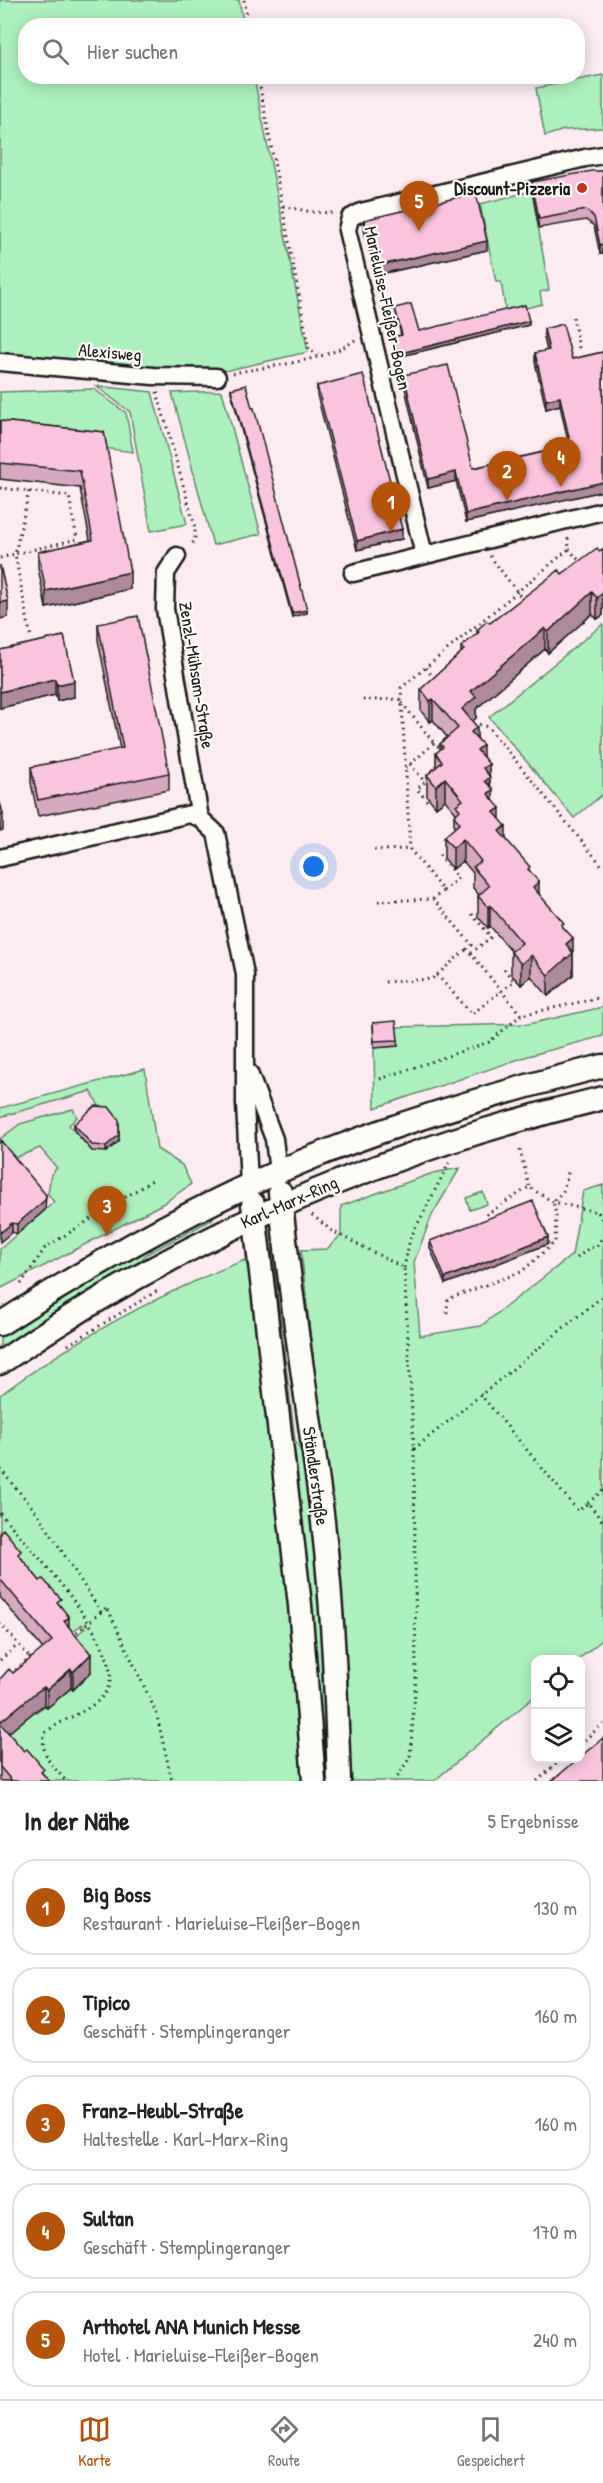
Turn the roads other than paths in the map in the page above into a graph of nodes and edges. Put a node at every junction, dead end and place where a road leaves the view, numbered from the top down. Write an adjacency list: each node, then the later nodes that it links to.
1 (603, 155): 5 (street, Marieluise-Fleißer-Bogen)
2 (0, 362): 3 (street, Alexisweg)
3 (217, 377)
4 (603, 511): 5 (street)
5 (424, 555): 7 (street)
6 (177, 556): 8 (street, Zenzl-Mühsam-Straße)
7 (353, 573)
8 (200, 818): 9 (street); 11 (street)
9 (0, 858)
10 (603, 1066): 13 (main road, Karl-Marx-Ring)
11 (246, 1067): 13 (street); 14 (street)
12 (603, 1098): 15 (main road, Karl-Marx-Ring)
13 (278, 1172): 14 (main road, Karl-Marx-Ring); 15 (main road, Ständlerstraße)
14 (249, 1185): 16 (main road, Ständlerstraße); 17 (main road, Karl-Marx-Ring)
15 (281, 1205): 16 (main road, Karl-Marx-Ring); 20 (main road, Ständlerstraße)
16 (255, 1217): 18 (main road, Karl-Marx-Ring); 19 (main road, Ständlerstraße)
17 (0, 1324)
18 (0, 1363)
19 (314, 1781)
20 (339, 1781)

